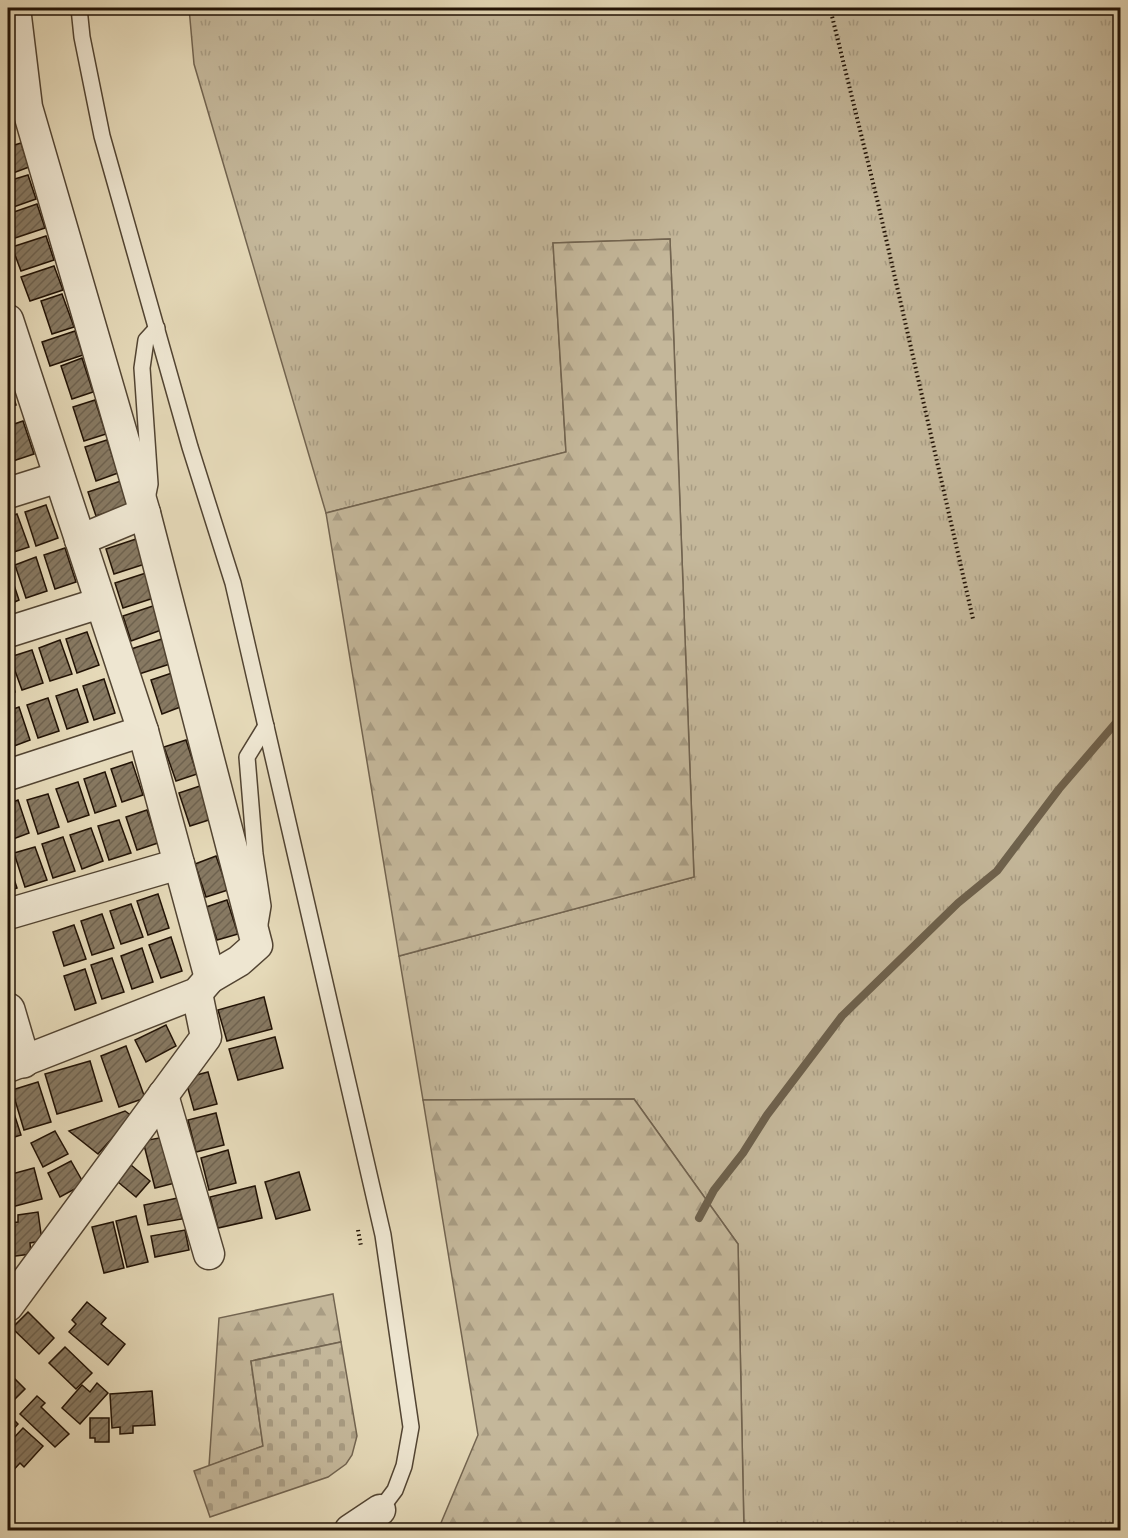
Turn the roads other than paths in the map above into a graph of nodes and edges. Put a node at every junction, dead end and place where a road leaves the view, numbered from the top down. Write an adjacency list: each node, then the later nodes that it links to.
1 (15, 8): 3 (street)
2 (80, 8): 4 (lane)
3 (17, 109): 8 (street)
4 (157, 328): 8 (lane); 12 (lane)
5 (11, 340): 6 (street)
6 (59, 477): 7 (street); 9 (street)
7 (8, 493)
8 (145, 513): 9 (street); 17 (street)
9 (80, 540): 10 (street)
10 (100, 603): 11 (street); 13 (street)
11 (8, 632)
12 (266, 726): 17 (lane); 24 (lane)
13 (142, 731): 14 (street); 15 (street)
14 (8, 775)
15 (179, 864): 16 (street); 18 (street)
16 (8, 914)
17 (256, 945): 18 (street)
18 (203, 985): 20 (street); 21 (street)
19 (8, 1010): 20 (street)
20 (15, 1064)
21 (163, 1095): 22 (street); 23 (street)
22 (209, 1254)
23 (8, 1306)
24 (380, 1510): 25 (street)
25 (350, 1530)

